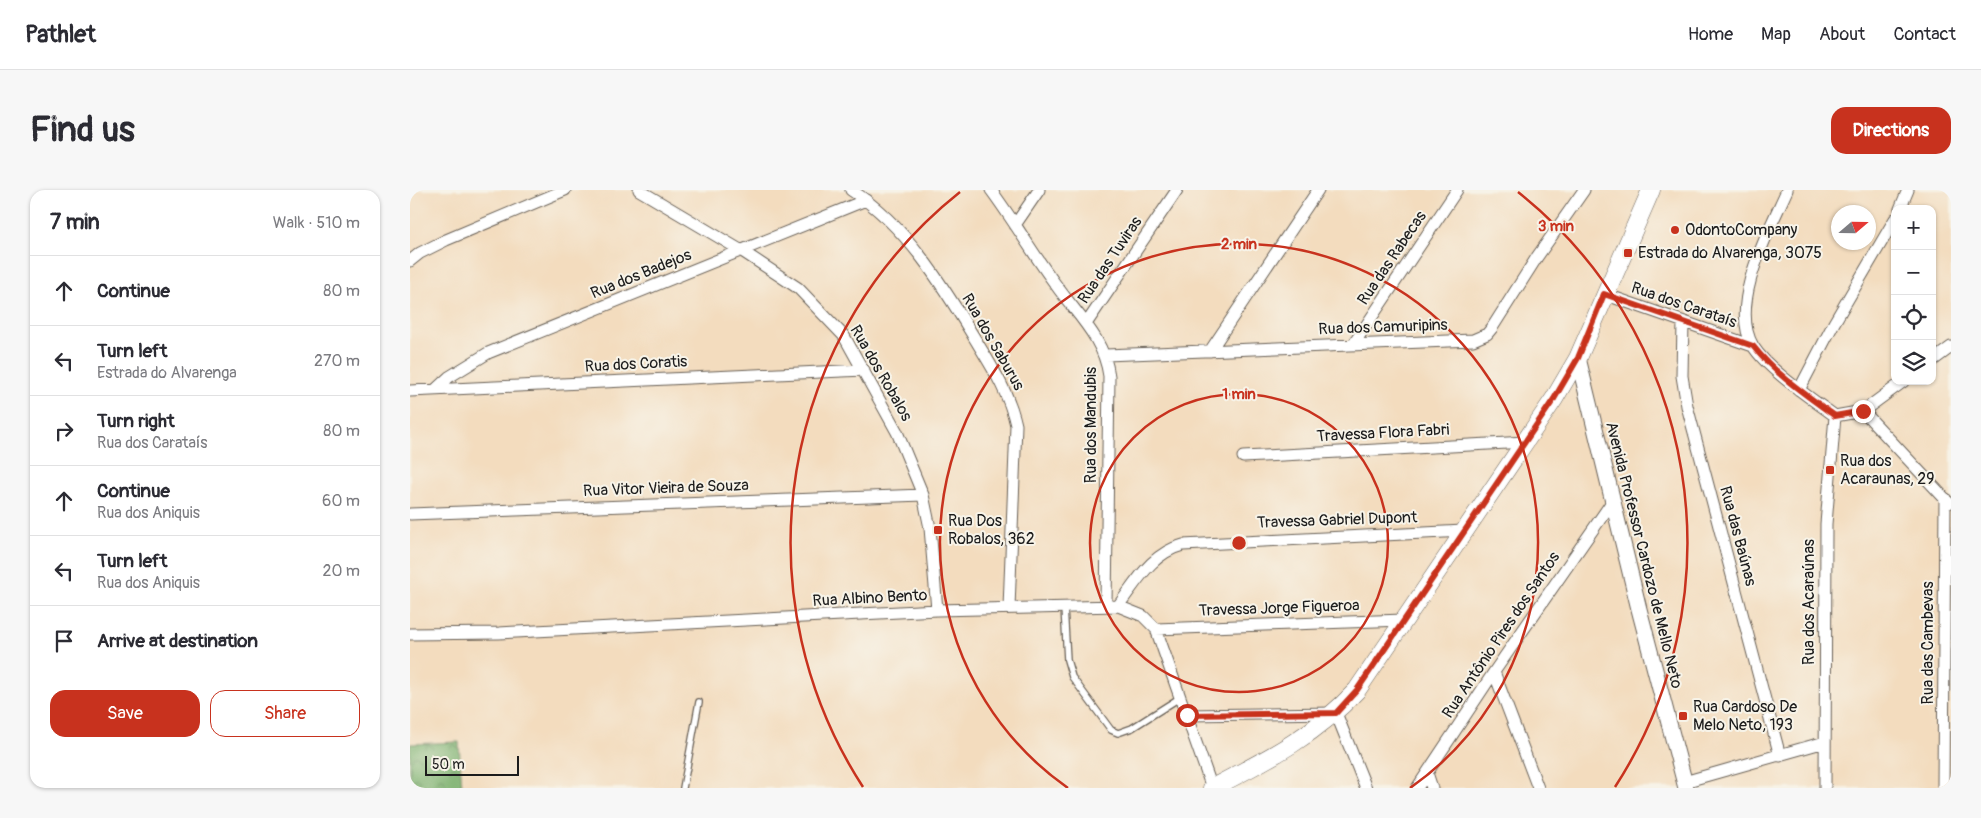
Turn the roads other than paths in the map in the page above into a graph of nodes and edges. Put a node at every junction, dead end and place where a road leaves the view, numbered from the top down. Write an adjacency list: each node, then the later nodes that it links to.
1 (565, 190): 18 (street)
2 (639, 190): 17 (street, Rua dos Robalos)
3 (851, 190): 13 (street, Rua dos Saburus)
4 (991, 190): 15 (street, Rua dos Mandubis)
5 (1039, 190): 15 (street)
6 (1177, 190): 21 (street, Rua das Tuviras)
7 (1318, 190): 25 (street)
8 (1457, 190): 22 (street, Rua das Rabecas)
9 (1584, 190): 22 (street, Rua dos Camuripins)
10 (1651, 190): 19 (main road)
11 (1787, 190): 23 (street)
12 (1908, 190): 14 (street)
13 (866, 200): 17 (street, Rua dos Badejos); 46 (street, Rua dos Saburus)
14 (1902, 205)
15 (1015, 224): 21 (street, Rua dos Mandubis)
16 (1891, 226): 32 (street)
17 (742, 251): 29 (street, Rua dos Robalos); 31 (street, Rua dos Badejos)
18 (410, 261)
19 (1604, 294): 20 (street, Rua dos Carataís); 27 (main road)
20 (1683, 322): 23 (street, Rua dos Carataís); 58 (street, Rua das Baúnas)
21 (1086, 324): 26 (street, Rua dos Mandubis)
22 (1353, 345): 25 (street, Rua dos Camuripins)
23 (1753, 346): 32 (street)
24 (1951, 347): 28 (street)
25 (1210, 351): 26 (street, Rua dos Camuripins)
26 (1106, 356): 43 (street, Rua dos Mandubis)
27 (1578, 358): 36 (main road); 39 (main road, Avenida Professor Cardozo de Mello Neto)
28 (1936, 358)
29 (864, 370): 31 (street, Rua dos Coratis); 38 (street, Rua dos Robalos)
30 (1899, 385): 34 (street)
31 (435, 390): 33 (street, Rua dos Coratis)
32 (1799, 390): 35 (street)
33 (410, 391)
34 (1863, 411): 35 (street); 40 (street)
35 (1835, 416): 57 (street, Rua dos Acaraúnas)
36 (1526, 442): 37 (street, Travessa Flora Fabri); 42 (main road)
37 (1242, 457)
38 (923, 495): 41 (street, Rua Vitor Vieira de Souza); 47 (street, Rua dos Robalos)
39 (1612, 502): 52 (street, Rua Antônio Pires dos Santos); 60 (main road, Avenida Professor Cardozo de Mello Neto)
40 (1948, 502): 51 (street, Rua das Cambevas)
41 (410, 514)
42 (1464, 531): 45 (street, Travessa Gabriel Dupont); 48 (main road)
43 (1106, 605): 44 (street, Rua Albino Bento); 45 (street, Rua Albino Bento)
44 (1064, 606): 46 (street, Rua Albino Bento); 53 (lane)
45 (1118, 606): 49 (street, Rua Albino Bento)
46 (1009, 608): 47 (street, Rua Albino Bento)
47 (937, 610): 50 (street, Rua Albino Bento)
48 (1404, 620): 49 (street, Travessa Jorge Figueroa); 55 (main road)
49 (1156, 629): 53 (street)
50 (410, 634)
51 (1948, 667): 68 (street, Rua das Cambevas)
52 (1494, 672): 59 (street, Rua Antônio Pires dos Santos); 66 (street)
53 (1181, 697): 56 (street)
54 (699, 702): 61 (lane)
55 (1336, 713): 56 (street); 62 (main road); 63 (street)
56 (1187, 715): 62 (street)
57 (1825, 742): 58 (street); 67 (street, Rua dos Acaraúnas)
58 (1780, 756): 60 (street)
59 (1427, 773): 64 (street, Rua Antônio Pires dos Santos); 65 (street)
60 (1685, 785)
61 (683, 788)
62 (1212, 788)
63 (1366, 788)
64 (1417, 788)
65 (1432, 788)
66 (1538, 788)
67 (1825, 788)
68 (1943, 788)

